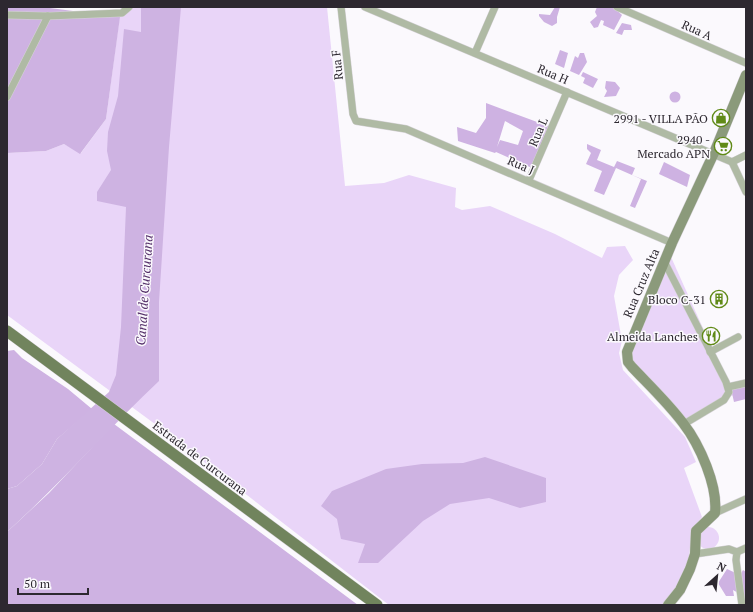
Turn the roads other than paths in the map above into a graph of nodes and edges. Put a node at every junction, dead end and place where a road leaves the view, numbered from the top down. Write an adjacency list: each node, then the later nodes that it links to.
1 (341, 7): 13 (street, Rua F)
2 (365, 7): 8 (street, Rua H)
3 (495, 7): 8 (street)
4 (617, 7): 9 (street, Rua A)
5 (127, 9): 7 (street)
6 (7, 15): 7 (street)
7 (48, 16): 12 (street)
8 (475, 53): 11 (street, Rua H)
9 (746, 63)
10 (746, 75): 14 (main road, Rua Cruz Alta)
11 (567, 92): 14 (street, Rua H); 17 (street, Rua L)
12 (7, 97)
13 (356, 121): 17 (street, Rua J)
14 (714, 153): 16 (street, Rua H); 19 (main road, Rua Cruz Alta)
15 (746, 155): 16 (street)
16 (732, 162): 18 (street)
17 (529, 180): 19 (street, Rua J)
18 (746, 192)
19 (672, 242): 20 (main road, Rua Cruz Alta)
20 (665, 263): 23 (street); 26 (main road, Rua Cruz Alta)
21 (7, 331): 32 (main road, Estrada de Curcurana)
22 (738, 337): 23 (street)
23 (710, 352): 25 (street)
24 (746, 383): 25 (street)
25 (728, 387): 26 (street)
26 (684, 424): 28 (main road, Rua Cruz Alta)
27 (746, 498): 28 (street)
28 (715, 514): 31 (main road)
29 (746, 548): 30 (street)
30 (737, 552): 31 (street); 34 (street)
31 (695, 554): 33 (main road)
32 (377, 605)
33 (668, 605)
34 (742, 605)

